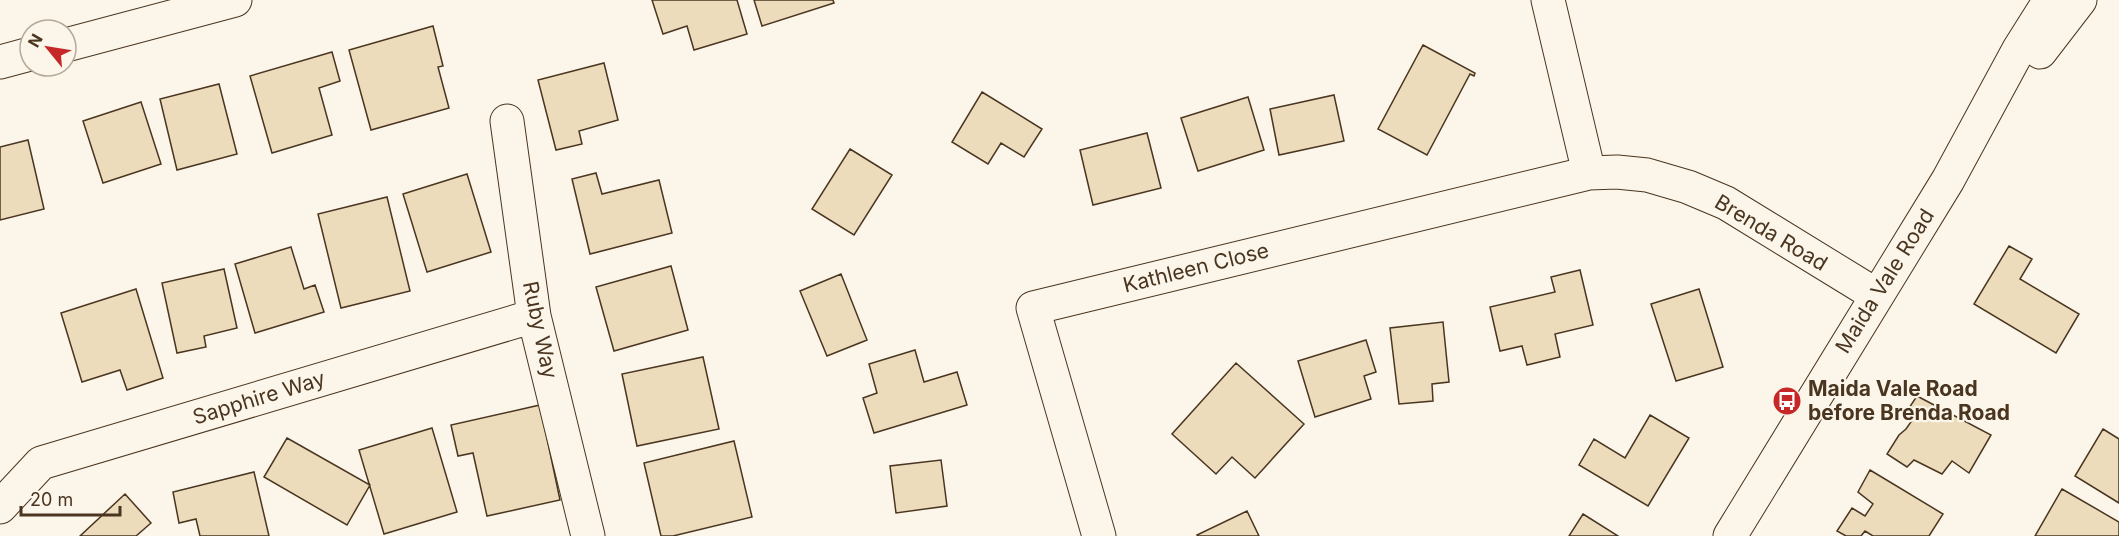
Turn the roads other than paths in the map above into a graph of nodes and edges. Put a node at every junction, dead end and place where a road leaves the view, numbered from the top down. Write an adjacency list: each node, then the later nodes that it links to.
1 (235, 0): 5 (street)
2 (1548, 0): 9 (street)
3 (2050, 0): 10 (street, Maida Vale Road)
4 (2080, 0): 10 (street, Maida Vale Road)
5 (78, 42)
6 (18, 57): 7 (street)
7 (0, 62)
8 (507, 121): 12 (street, Ruby Way)
9 (1589, 173): 11 (street, Brenda Road); 15 (street, Kathleen Close)
10 (1948, 180): 11 (street, Maida Vale Road)
11 (1876, 295): 16 (street, Maida Vale Road)
12 (534, 316): 13 (street, Sapphire Way); 14 (street, Ruby Way)
13 (0, 507)
14 (588, 536)
15 (1099, 536)
16 (1730, 536)

